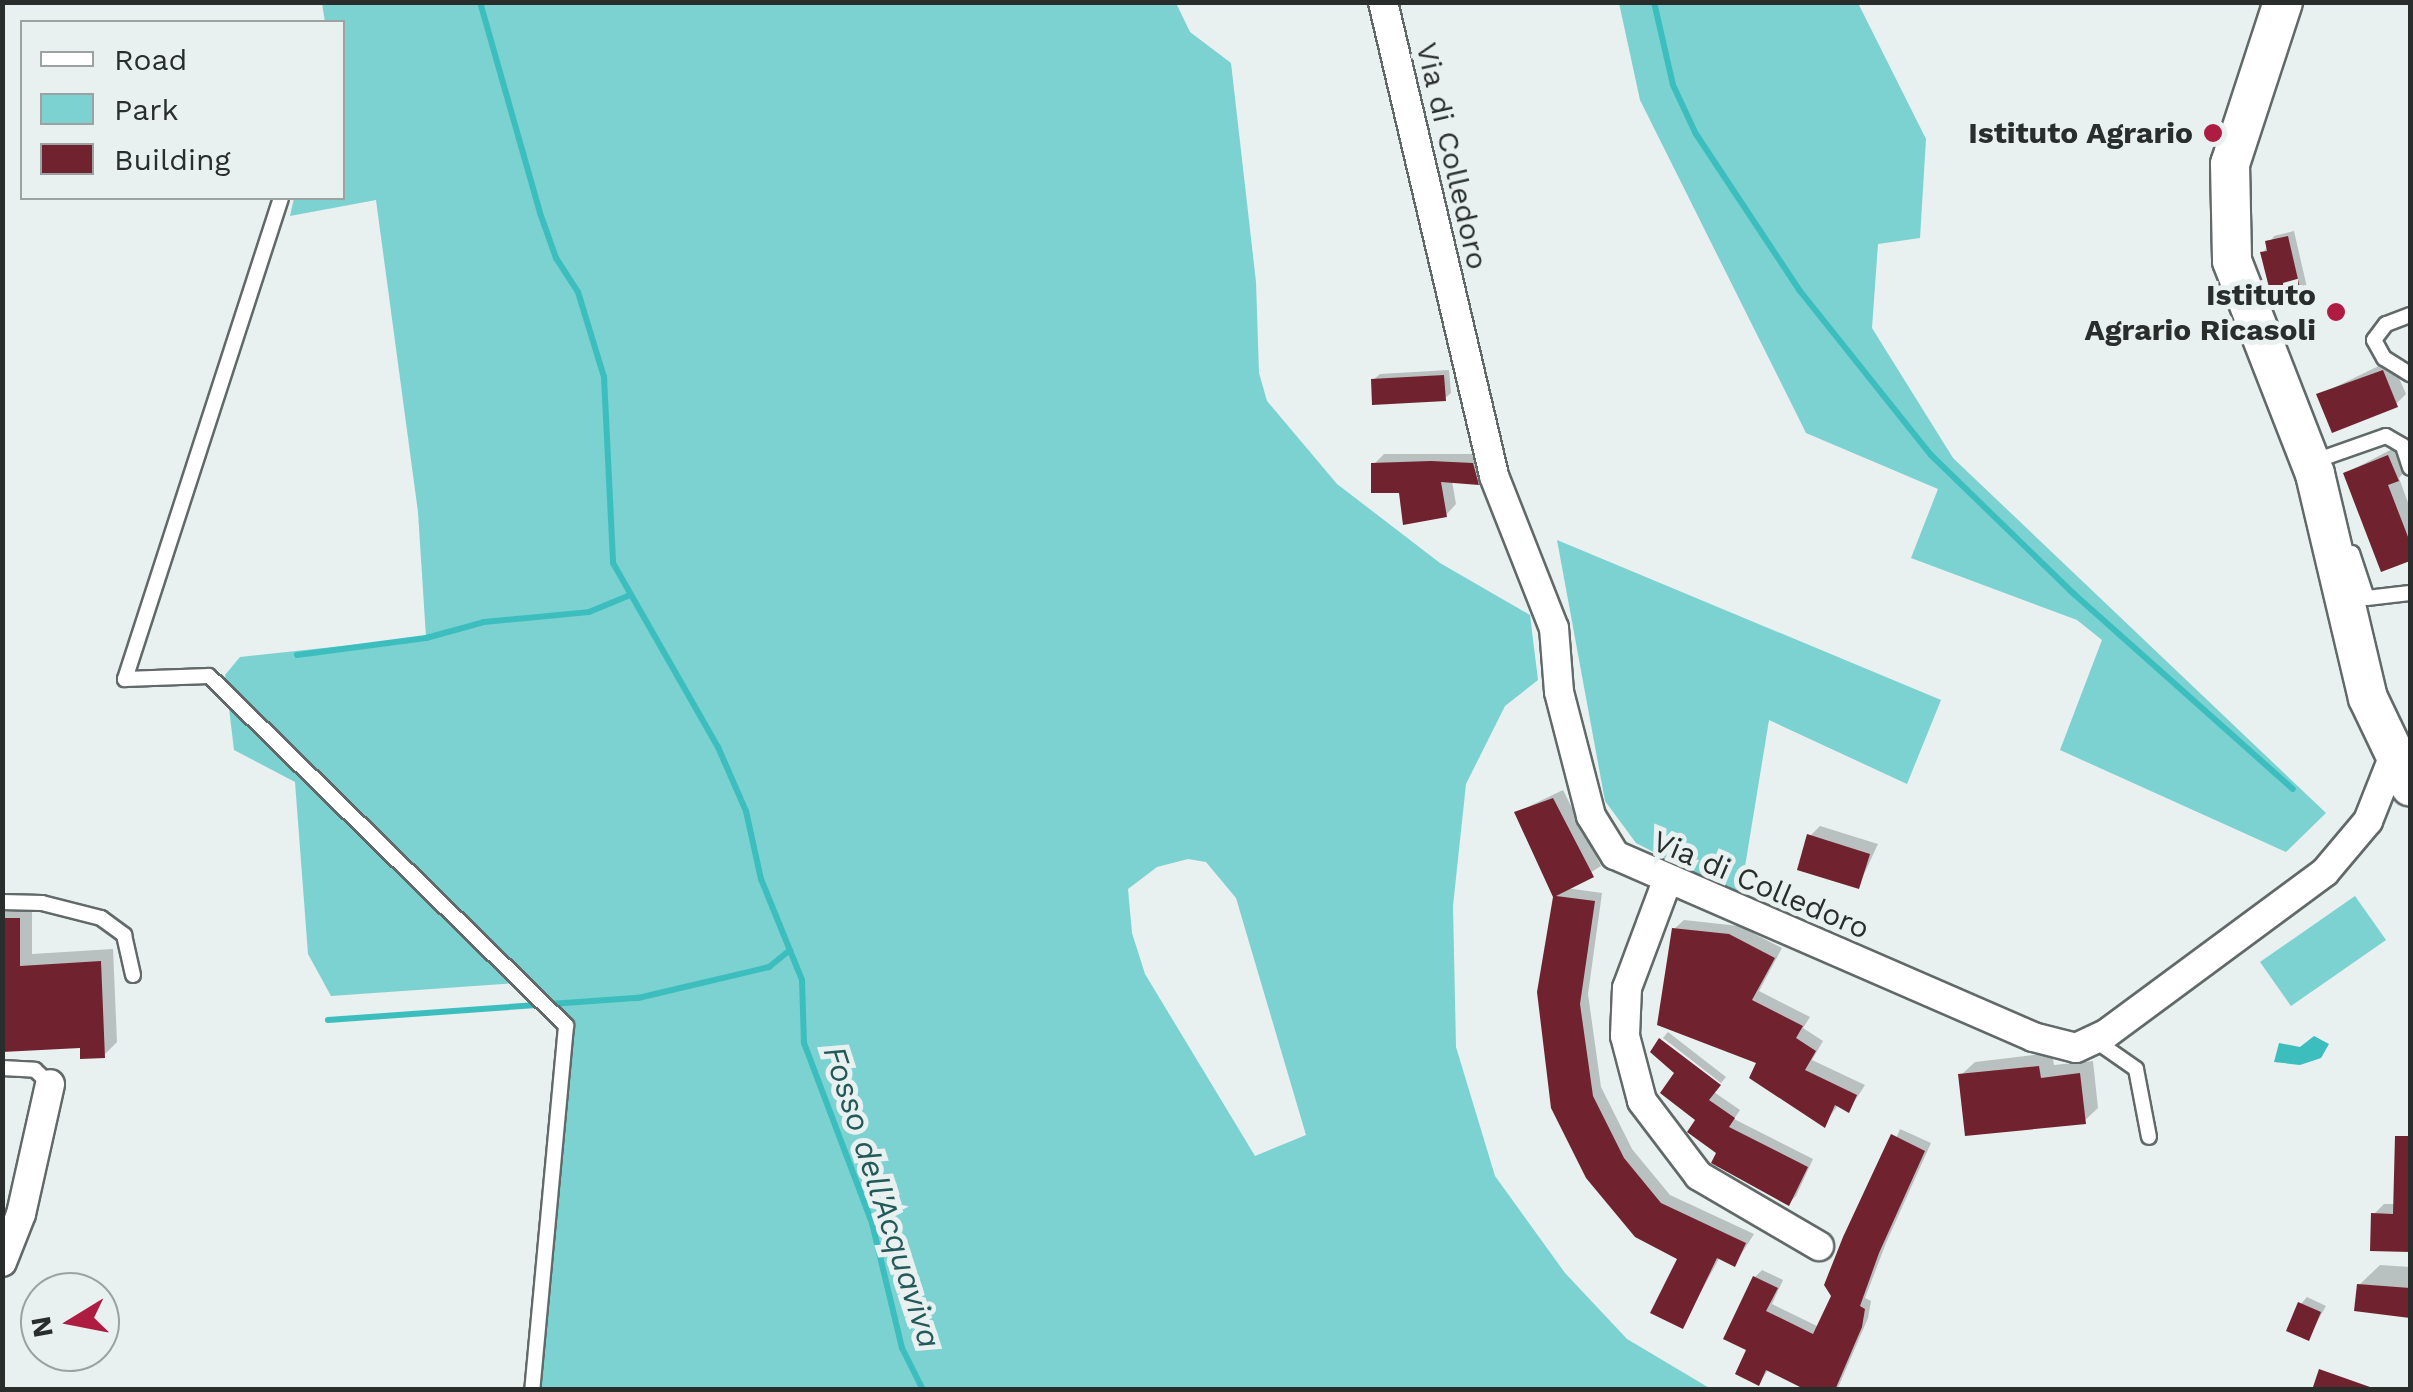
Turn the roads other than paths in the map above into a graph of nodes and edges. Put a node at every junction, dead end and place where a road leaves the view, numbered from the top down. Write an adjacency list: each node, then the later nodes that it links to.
1 (1383, 2): 11 (street, Via di Colledoro)
2 (2283, 2): 6 (street)
3 (280, 200): 20 (lane)
4 (2410, 316): 5 (lane)
5 (2410, 374)
6 (2312, 463): 7 (lane); 8 (street)
7 (2410, 468)
8 (2327, 521): 9 (lane); 10 (street)
9 (2410, 594)
10 (2402, 772): 14 (street)
11 (1667, 881): 14 (street, Via di Colledoro); 18 (street)
12 (2, 902): 13 (lane)
13 (133, 974)
14 (2096, 1041): 17 (lane)
15 (2, 1068): 16 (lane)
16 (50, 1084): 19 (street)
17 (2149, 1137)
18 (1819, 1246)
19 (2, 1262)
20 (532, 1390)

